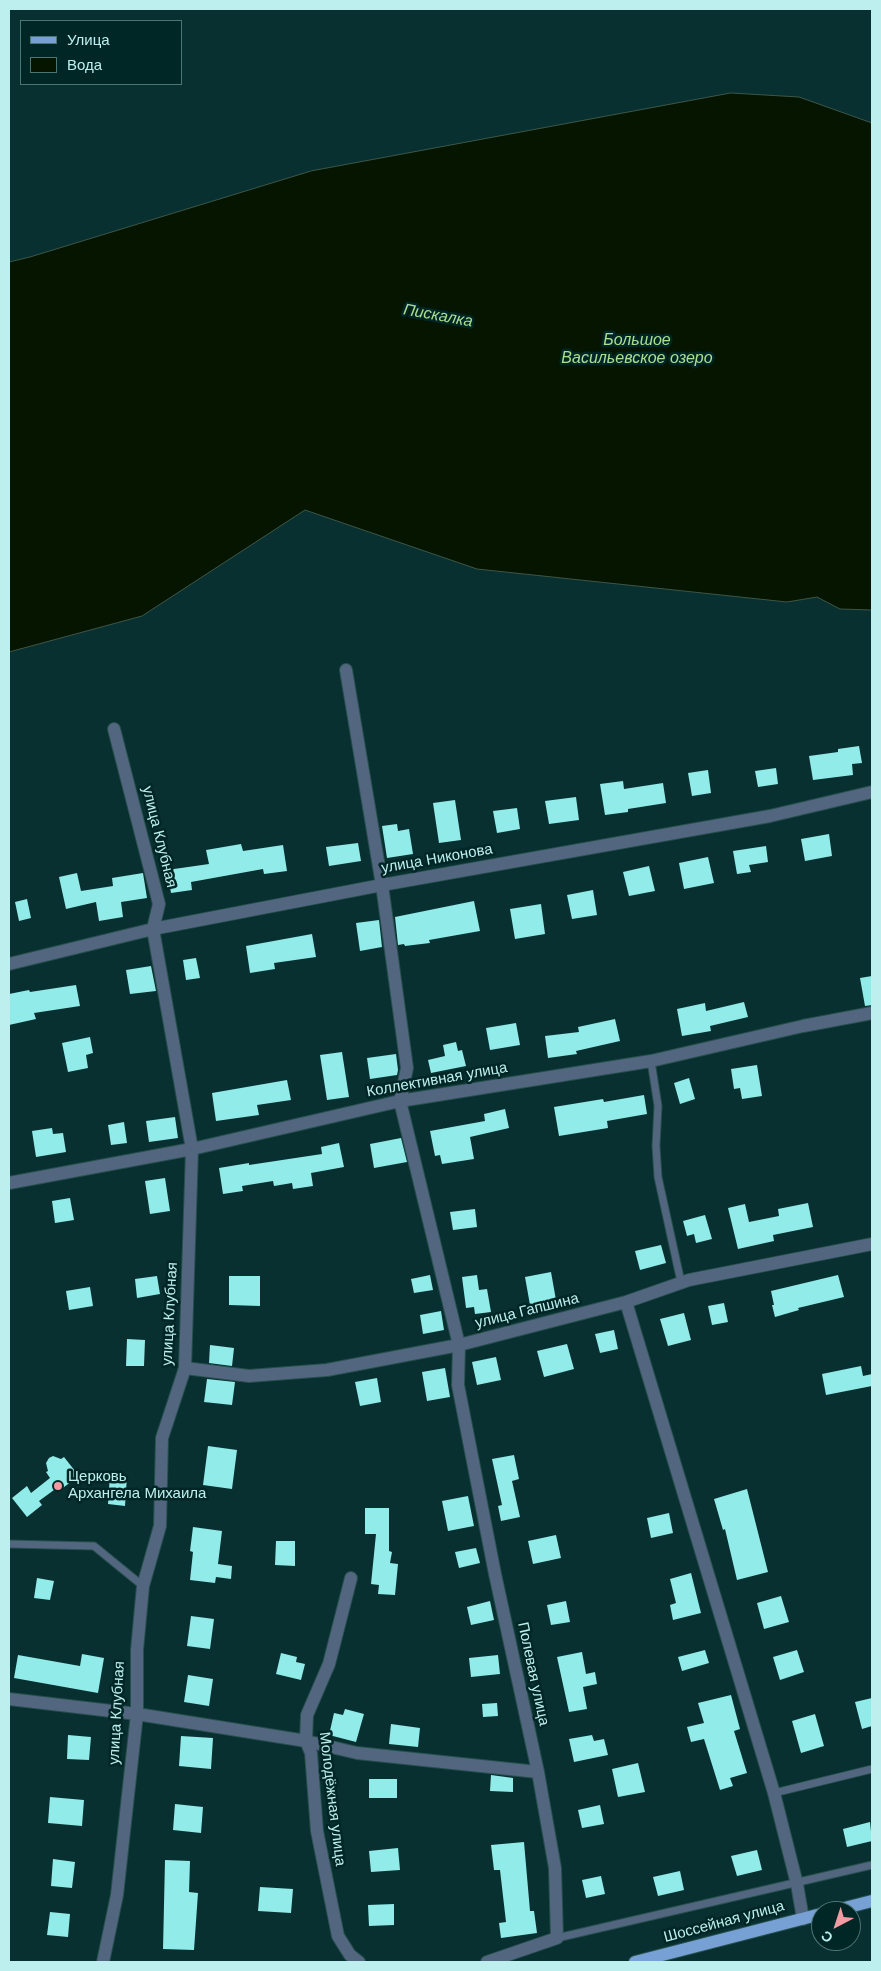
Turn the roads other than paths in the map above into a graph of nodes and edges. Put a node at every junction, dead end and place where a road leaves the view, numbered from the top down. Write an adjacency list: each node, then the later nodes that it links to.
1 (346, 670): 4 (street)
2 (114, 729): 5 (street, улица Клубная)
3 (872, 792): 4 (street, улица Никонова)
4 (382, 885): 5 (street, улица Никонова); 9 (street)
5 (153, 929): 6 (street, улица Никонова); 10 (street, улица Клубная)
6 (9, 964)
7 (872, 1013): 8 (street, Коллективная улица)
8 (651, 1061): 9 (street, Коллективная улица); 13 (lane)
9 (400, 1101): 10 (street, Коллективная улица); 15 (street, Полевая улица)
10 (192, 1149): 11 (street, Коллективная улица); 16 (street, улица Клубная)
11 (9, 1183)
12 (872, 1244): 13 (street, улица Гапшина)
13 (681, 1282): 14 (street, улица Гапшина)
14 (626, 1302): 15 (street, улица Гапшина); 25 (street)
15 (460, 1345): 16 (street, улица Гапшина); 24 (street, Полевая улица)
16 (185, 1368): 19 (street, улица Клубная)
17 (9, 1544): 19 (lane)
18 (352, 1578): 22 (street, Молодёжная улица)
19 (143, 1586): 21 (street, улица Клубная)
20 (9, 1699): 21 (street)
21 (137, 1714): 22 (street); 31 (street, улица Клубная)
22 (306, 1741): 24 (street); 32 (street, Молодёжная улица)
23 (872, 1769): 25 (lane)
24 (538, 1772): 30 (street, Полевая улица)
25 (774, 1793): 27 (street)
26 (872, 1865): 27 (lane)
27 (797, 1884): 29 (street); 30 (lane)
28 (811, 1917): 29 (main road, Шоссейная улица)
29 (803, 1919): 34 (main road, Шоссейная улица)
30 (557, 1938): 33 (street)
31 (103, 1962)
32 (359, 1962)
33 (487, 1962)
34 (635, 1962)

